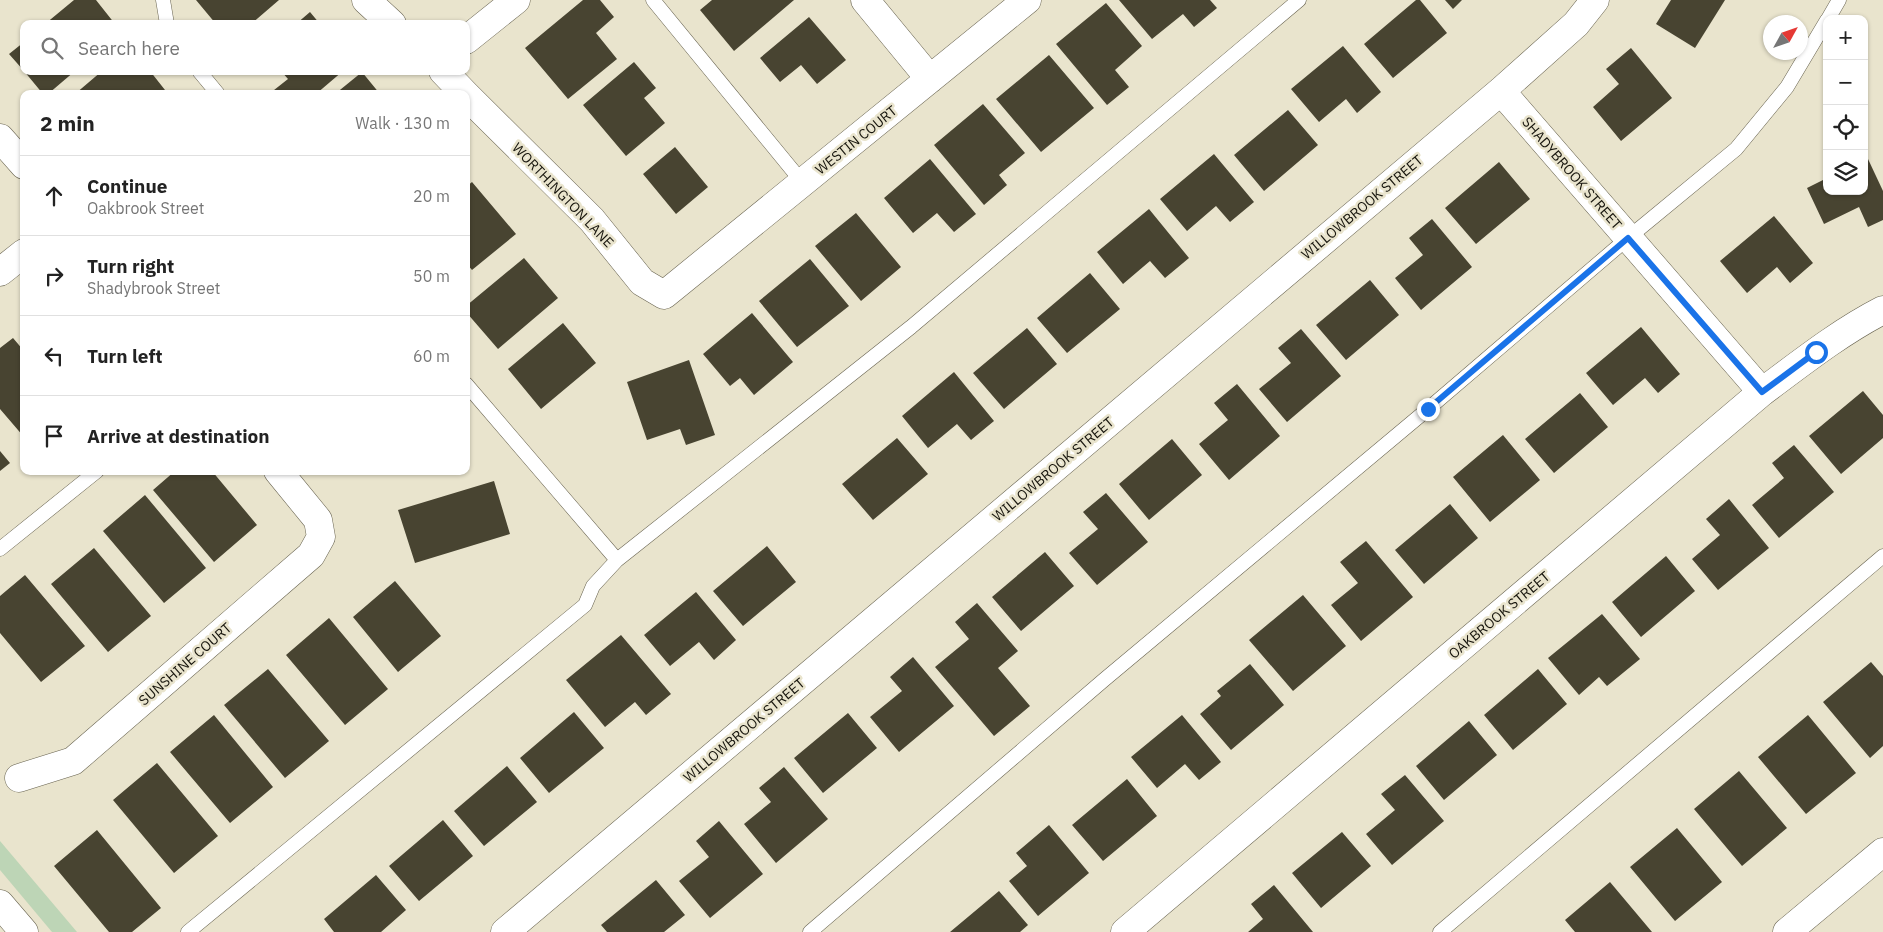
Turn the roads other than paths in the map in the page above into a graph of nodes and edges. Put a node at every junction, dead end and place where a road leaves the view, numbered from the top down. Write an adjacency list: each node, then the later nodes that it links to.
1 (163, 0): 11 (lane)
2 (366, 0): 12 (street)
3 (516, 0): 14 (street)
4 (653, 0): 24 (lane)
5 (865, 0): 17 (street)
6 (1028, 0): 17 (street, WESTIN COURT)
7 (1299, 0): 36 (lane)
8 (1839, 0): 10 (lane)
9 (1588, 3): 20 (street, WILLOWBROOK STREET)
10 (1830, 15)
11 (166, 20)
12 (388, 20)
13 (1823, 26): 25 (lane)
14 (470, 37)
15 (202, 75): 18 (lane)
16 (447, 75): 19 (street, WORTHINGTON LANE)
17 (930, 79): 24 (street, WESTIN COURT)
18 (215, 90)
19 (462, 90)
20 (1500, 90): 25 (street, SHADYBROOK STREET); 42 (street, WILLOWBROOK STREET)
21 (470, 98): 28 (street, WORTHINGTON LANE)
22 (0, 138): 23 (street)
23 (20, 160)
24 (803, 183): 28 (street, WESTIN COURT)
25 (1628, 238): 31 (street, SHADYBROOK STREET); 43 (lane)
26 (20, 256): 27 (street)
27 (0, 272)
28 (685, 280)
29 (1883, 310): 31 (street, OAKBROOK STREET)
30 (470, 389): 36 (lane)
31 (1762, 392): 44 (street, OAKBROOK STREET)
32 (91, 475): 34 (lane)
33 (281, 475): 37 (street, SUNSHINE COURT)
34 (0, 549)
35 (1883, 556): 45 (lane)
36 (617, 560): 41 (lane)
37 (19, 778)
38 (1883, 852): 46 (street)
39 (0, 904): 40 (street)
40 (24, 932)
41 (188, 932)
42 (505, 932)
43 (810, 932)
44 (1125, 932)
45 (1440, 932)
46 (1787, 932)

